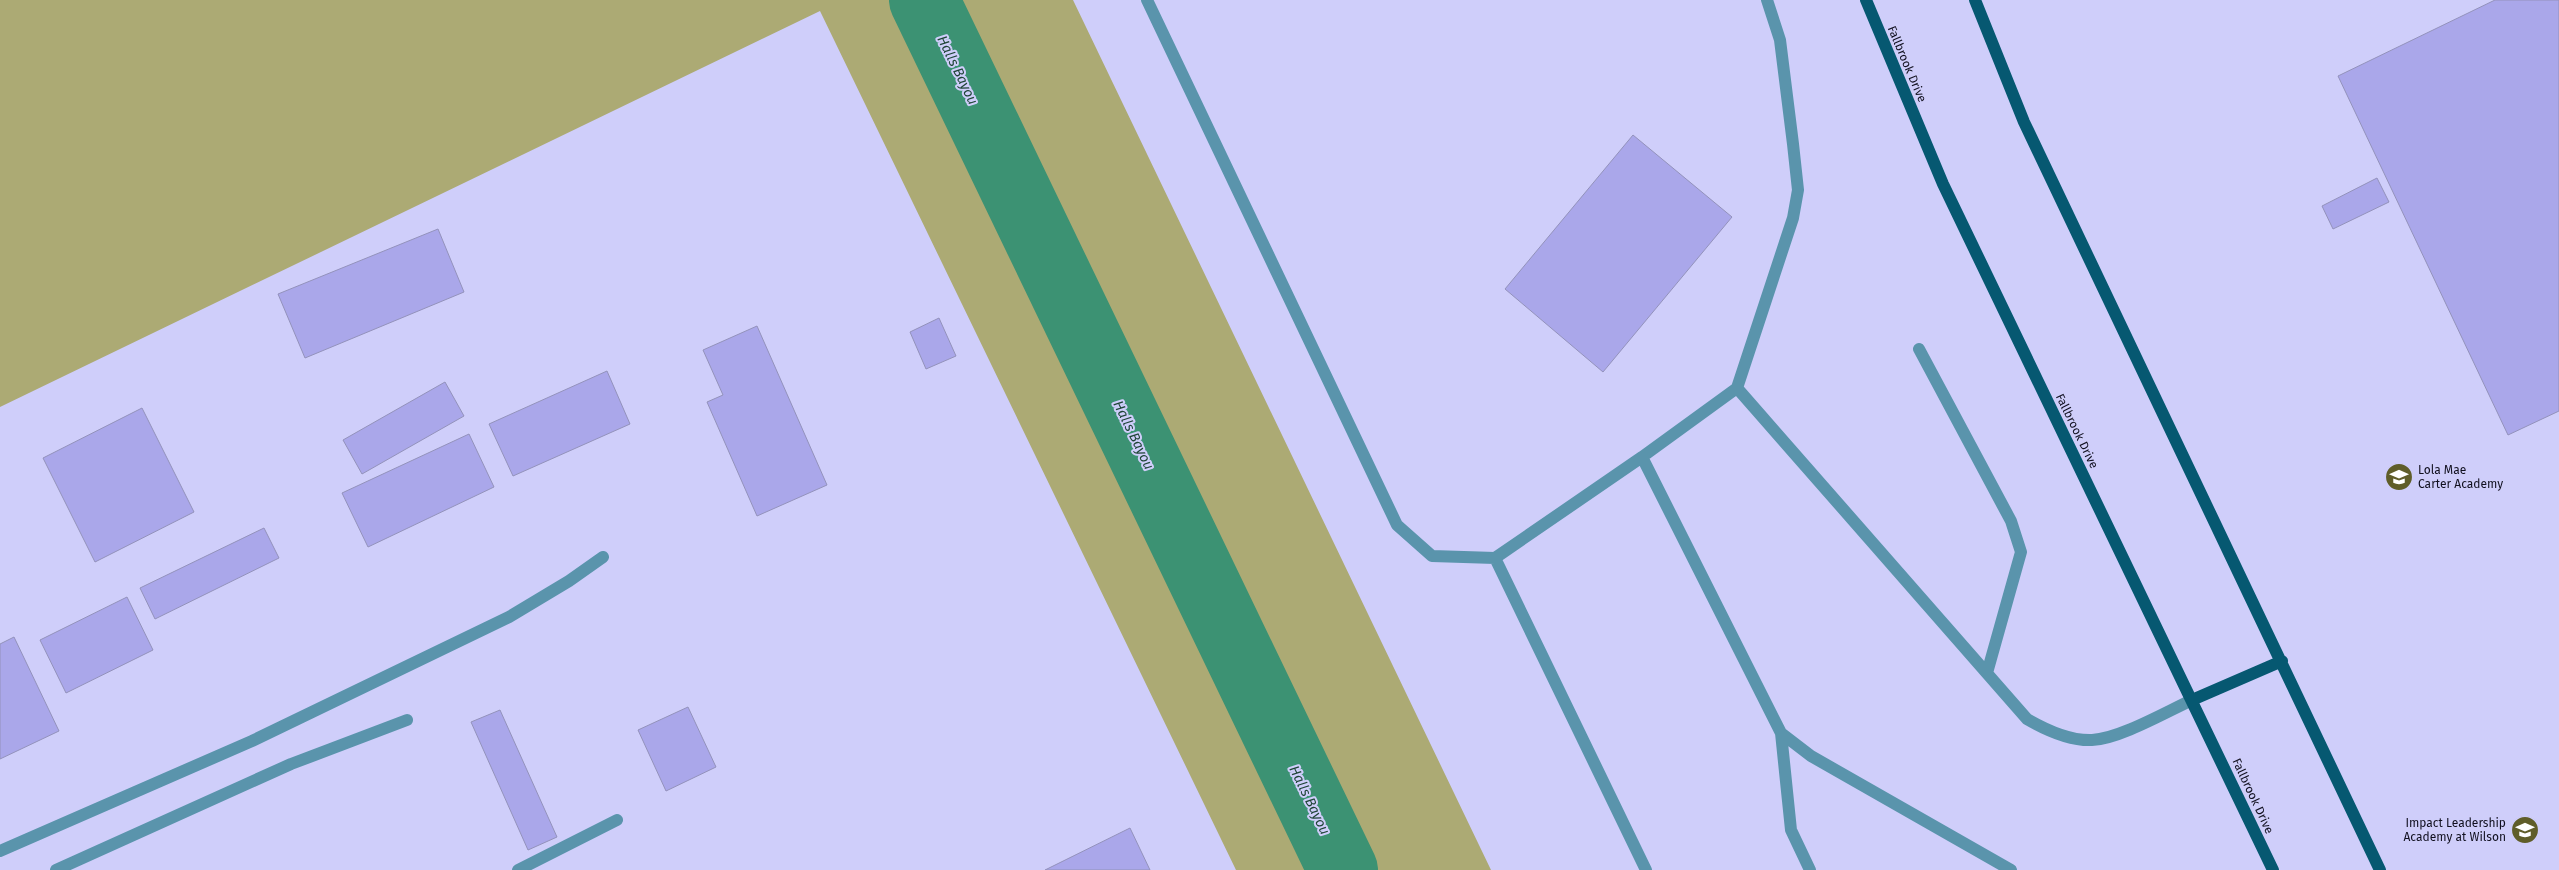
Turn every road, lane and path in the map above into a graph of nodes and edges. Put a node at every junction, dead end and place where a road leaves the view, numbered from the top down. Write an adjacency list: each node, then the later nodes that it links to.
1 (1147, 0): 9 (lane)
2 (1766, 0): 6 (lane)
3 (1866, 0): 12 (main road, Fallbrook Drive)
4 (1975, 0): 10 (main road)
5 (1919, 349): 11 (lane)
6 (1737, 388): 7 (lane); 11 (lane)
7 (1642, 457): 9 (lane); 14 (lane)
8 (603, 557): 16 (lane)
9 (1495, 558): 19 (lane)
10 (2282, 660): 12 (main road); 23 (main road)
11 (1987, 673): 12 (lane)
12 (2192, 700): 22 (main road, Fallbrook Drive)
13 (407, 720): 17 (lane)
14 (1781, 733): 20 (lane); 21 (lane)
15 (617, 820): 18 (lane)
16 (0, 851)
17 (56, 870)
18 (518, 870)
19 (1646, 870)
20 (1810, 870)
21 (2011, 870)
22 (2273, 870)
23 (2380, 870)

